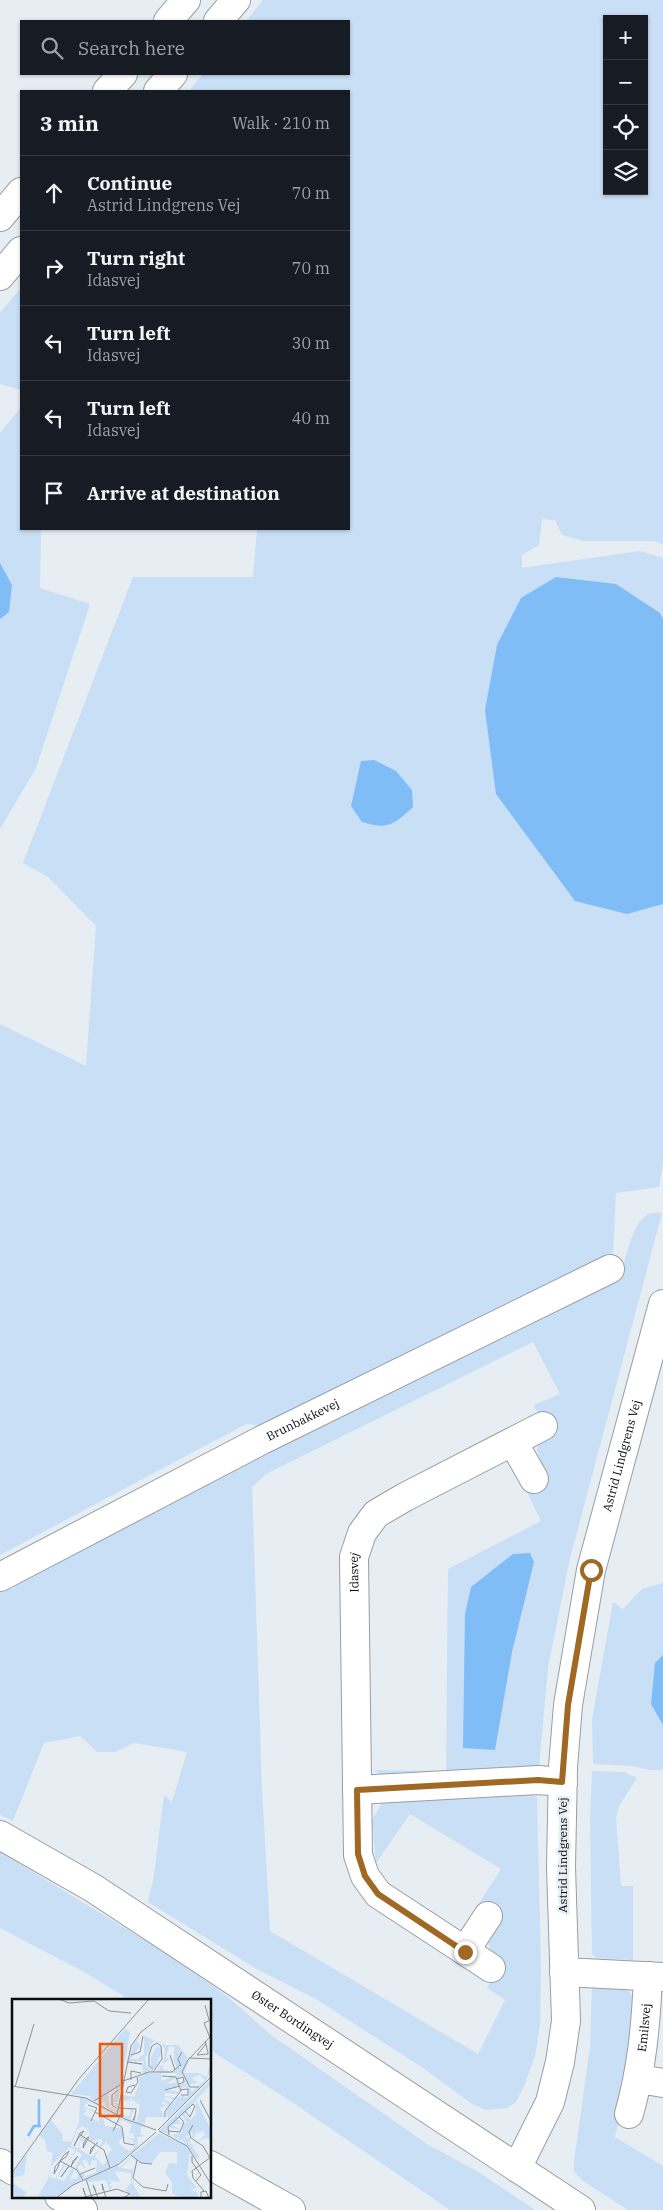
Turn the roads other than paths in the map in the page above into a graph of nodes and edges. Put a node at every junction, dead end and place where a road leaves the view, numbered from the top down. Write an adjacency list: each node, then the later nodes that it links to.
1 (186, 0): 3 (main road)
2 (236, 0): 4 (main road)
3 (169, 20)
4 (219, 20)
5 (121, 75): 7 (main road)
6 (172, 75): 8 (main road)
7 (108, 90)
8 (159, 90)
9 (20, 193): 10 (main road)
10 (0, 217)
11 (20, 252): 12 (main road)
12 (0, 276)
13 (610, 1269): 18 (main road, Brunbakkevej)
14 (663, 1304): 19 (main road, Astrid Lindgrens Vej)
15 (543, 1426): 16 (main road, Idasvej)
16 (513, 1442): 17 (main road); 20 (main road, Idasvej)
17 (534, 1479)
18 (0, 1577)
19 (562, 1782): 20 (main road); 25 (main road, Astrid Lindgrens Vej)
20 (357, 1790): 23 (main road, Idasvej)
21 (0, 1835): 31 (main road, Øster Bordingvej)
22 (488, 1916): 23 (main road)
23 (465, 1952): 24 (main road, Idasvej)
24 (491, 1968)
25 (564, 1972): 26 (main road, Emilsvej); 31 (main road, Astrid Lindgrens Vej)
26 (656, 1976): 27 (main road, Emilsvej)
27 (651, 2081): 28 (main road, Emilsvej)
28 (629, 2114)
29 (0, 2163): 32 (main road)
30 (211, 2166): 34 (main road)
31 (517, 2168): 36 (main road, Øster Bordingvej)
32 (12, 2170)
33 (62, 2198): 35 (main road)
34 (278, 2207)
35 (83, 2210)
36 (581, 2210)

